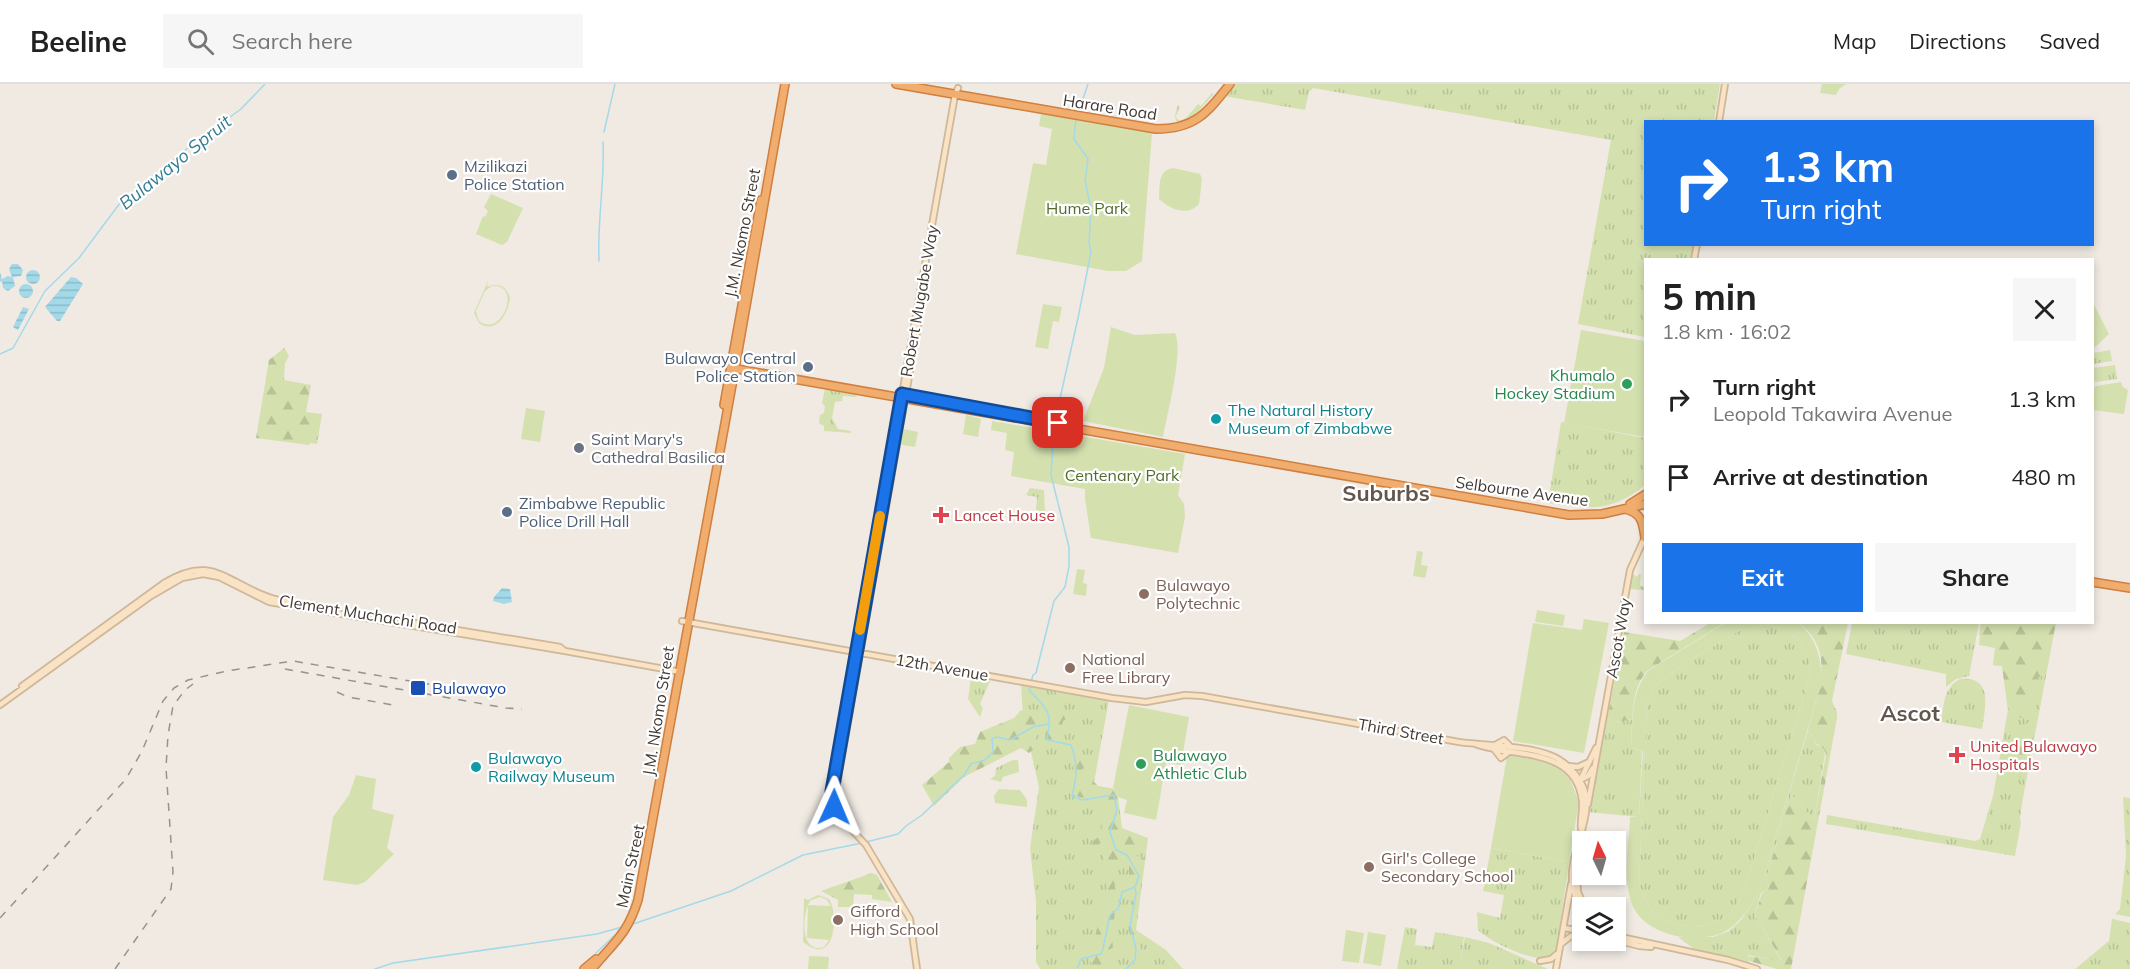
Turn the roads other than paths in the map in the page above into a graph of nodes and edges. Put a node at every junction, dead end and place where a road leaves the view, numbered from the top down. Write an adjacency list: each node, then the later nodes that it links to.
1 (784, 84): 7 (highway, J.M. Nkomo Street)
2 (896, 84): 5 (highway, Harare Road)
3 (1230, 84): 5 (highway, Harare Road)
4 (1725, 84): 6 (main road)
5 (957, 90): 8 (main road, Robert Mugabe Way)
6 (1719, 120)
7 (733, 366): 8 (highway, Selbourne Avenue); 16 (highway, J.M. Nkomo Street)
8 (903, 396): 11 (highway, Selbourne Avenue); 17 (main road, Robert Mugabe Way)
9 (1644, 495): 11 (highway)
10 (1644, 504): 11 (highway, Selbourne Avenue)
11 (1623, 508): 12 (highway)
12 (1644, 530)
13 (1644, 540): 23 (main road, Ascot Way)
14 (2094, 582): 15 (highway)
15 (2130, 588)
16 (686, 622): 17 (main road, 12th Avenue); 18 (highway, J.M. Nkomo Street)
17 (858, 652): 19 (main road, 12th Avenue); 45 (main road, Robert Mugabe Way)
18 (679, 672): 20 (main road, Clement Muchachi Road); 26 (highway, J.M. Nkomo Street)
19 (1202, 696): 21 (main road, Third Street)
20 (0, 704)
21 (1494, 747): 22 (main road, Third Street); 22 (main road); 22 (main road)
22 (1510, 750): 24 (main road)
23 (1592, 762): 24 (main road); 25 (main road); 28 (main road, Ascot Way)
24 (1565, 766): 25 (main road); 27 (main road)
25 (1580, 780): 27 (main road); 28 (main road)
26 (659, 785): 38 (highway, Main Street)
27 (1582, 801): 29 (main road)
28 (1587, 809): 29 (main road, Ascot Way)
29 (1581, 831)
30 (1572, 879): 31 (main road)
31 (1564, 928): 32 (main road); 37 (main road)
32 (1572, 930)
33 (1572, 936): 37 (main road)
34 (1626, 939): 40 (main road)
35 (1626, 941): 39 (main road)
36 (1626, 944): 39 (main road)
37 (1560, 945): 41 (main road)
38 (612, 946): 43 (highway); 44 (highway)
39 (1639, 946): 40 (main road)
40 (1660, 947): 47 (main road)
41 (1559, 952): 42 (main road); 46 (main road)
42 (1540, 962)
43 (584, 969)
44 (592, 969)
45 (917, 969)
46 (1556, 969)
47 (1757, 969)

